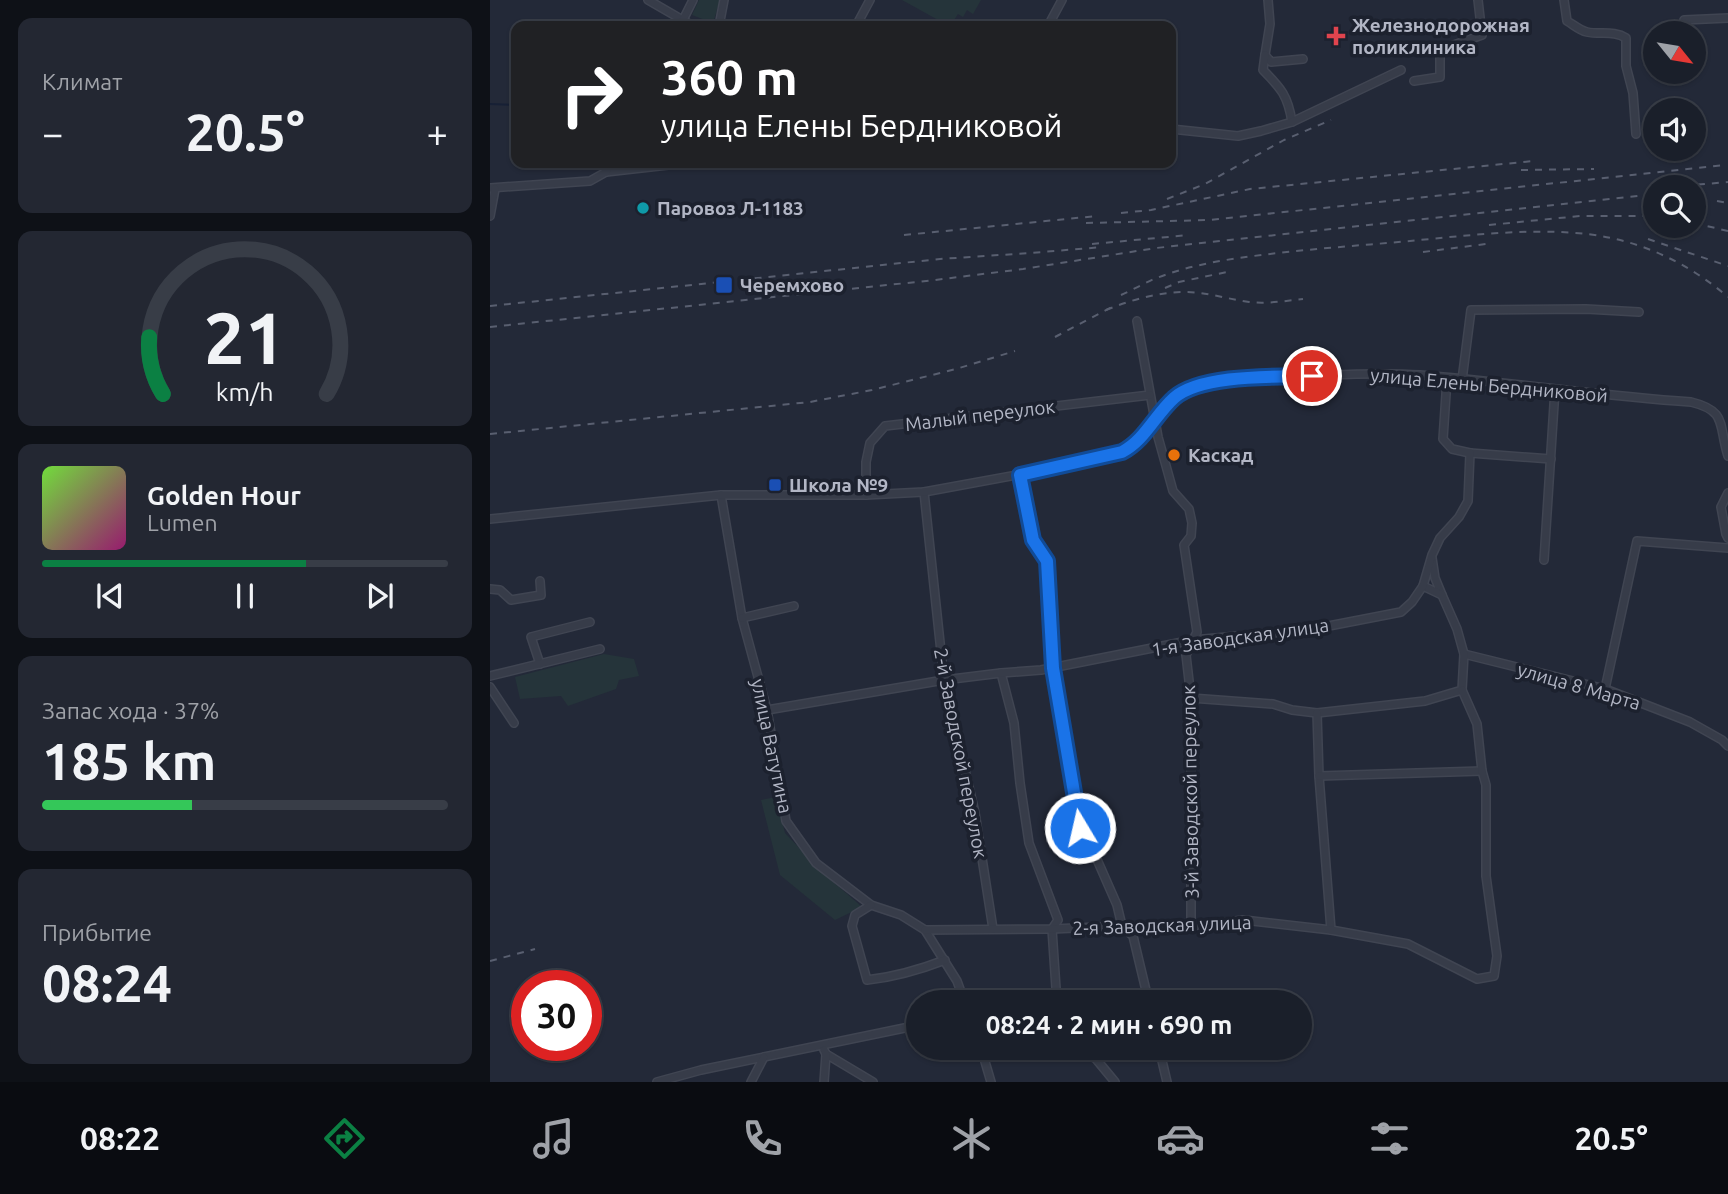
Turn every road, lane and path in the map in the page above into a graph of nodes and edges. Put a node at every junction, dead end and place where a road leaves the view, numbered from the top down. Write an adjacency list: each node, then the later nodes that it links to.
1 (648, 0): 11 (street)
2 (693, 0): 12 (street)
3 (724, 0): 13 (street)
4 (870, 0): 14 (street)
5 (1062, 0): 15 (street)
6 (1268, 0): 16 (street)
7 (1478, 0): 19 (street)
8 (1564, 0): 22 (street)
9 (1728, 18): 10 (street)
10 (1684, 20)
11 (678, 21)
12 (682, 21)
13 (720, 21)
14 (859, 21)
15 (1051, 21)
16 (1265, 55): 17 (street); 20 (street)
17 (1303, 59)
18 (1401, 70): 20 (street)
19 (1414, 80)
20 (1292, 122): 21 (street)
21 (1176, 130)
22 (1636, 134)
23 (608, 168): 25 (street)
24 (642, 168): 25 (street)
25 (606, 172): 26 (street)
26 (493, 189): 27 (street)
27 (490, 216)
28 (1639, 312): 31 (street)
29 (1138, 321): 33 (street)
30 (1447, 379): 31 (street, улица Елены Бердниковой); 34 (street, улица Елены Бердниковой); 35 (street)
31 (1462, 380): 32 (street, улица Елены Бердниковой)
32 (1555, 390): 36 (street, улица Елены Бердниковой); 37 (street)
33 (1150, 395): 34 (street); 42 (street, Малый переулок)
34 (1155, 420): 38 (street, улица Елены Бердниковой); 55 (street, 3-й Заводской переулок)
35 (1470, 453): 37 (street); 46 (street, 1-я Заводская улица)
36 (1728, 456)
37 (1551, 459): 47 (street)
38 (1020, 475): 39 (street, улица Елены Бердниковой); 59 (street)
39 (924, 492): 42 (street, улица Елены Бердниковой); 62 (street, 2-й Заводской переулок)
40 (1728, 493): 44 (street)
41 (721, 495): 42 (street, улица Елены Бердниковой); 43 (street, улица Елены Бердниковой); 53 (street, улица Ватутина)
42 (866, 495)
43 (490, 519)
44 (1728, 538)
45 (1728, 548): 64 (street)
46 (1432, 555): 49 (street, 1-я Заводская улица); 51 (street)
47 (1544, 560)
48 (540, 581): 50 (street)
49 (1423, 586): 51 (street); 55 (street, 1-я Заводская улица)
50 (490, 589)
51 (1442, 595): 57 (street)
52 (794, 606): 53 (street)
53 (742, 618): 67 (street, улица Ватутина)
54 (590, 622): 58 (street)
55 (1193, 640): 59 (street, 1-я Заводская улица); 66 (street, 3-й Заводской переулок)
56 (600, 649): 58 (street)
57 (1464, 654): 64 (street, улица 8 Марта); 65 (street)
58 (540, 664): 61 (street)
59 (1053, 668): 60 (street, 1-я Заводская улица); 74 (street)
60 (1001, 673): 62 (street, 1-я Заводская улица); 77 (street)
61 (490, 676)
62 (944, 680): 67 (street, 1-я Заводская улица); 76 (street, 2-й Заводской переулок)
63 (490, 687): 69 (street)
64 (1605, 689): 70 (street, улица 8 Марта)
65 (1462, 690): 68 (street); 71 (street)
66 (1191, 698): 68 (street); 75 (street, 3-й Заводской переулок)
67 (767, 710): 73 (street, улица Ватутина)
68 (1317, 713): 72 (street)
69 (514, 723)
70 (1726, 740)
71 (1482, 771): 72 (street); 79 (street, 2-я Заводская улица)
72 (1320, 776): 79 (street)
73 (871, 905): 78 (street, улица Ватутина); 80 (street)
74 (1122, 926): 75 (street, 2-я Заводская улица); 77 (street, 2-я Заводская улица); 83 (street)
75 (1191, 926): 79 (street, 2-я Заводская улица)
76 (993, 929): 77 (street, 2-я Заводская улица); 78 (street, 2-я Заводская улица)
77 (1052, 929): 82 (street)
78 (925, 930): 80 (street, улица Ватутина)
79 (1331, 930)
80 (945, 960): 81 (street, улица Ватутина)
81 (960, 990)
82 (1057, 990)
83 (1146, 990)
84 (906, 1028): 85 (street)
85 (824, 1050): 86 (street); 92 (street); 93 (street)
86 (764, 1057): 90 (street); 91 (street)
87 (985, 1060): 94 (street)
88 (1097, 1060): 95 (street)
89 (1162, 1060): 96 (street)
90 (657, 1082)
91 (751, 1082)
92 (824, 1082)
93 (873, 1082)
94 (991, 1082)
95 (1115, 1082)
96 (1167, 1082)

